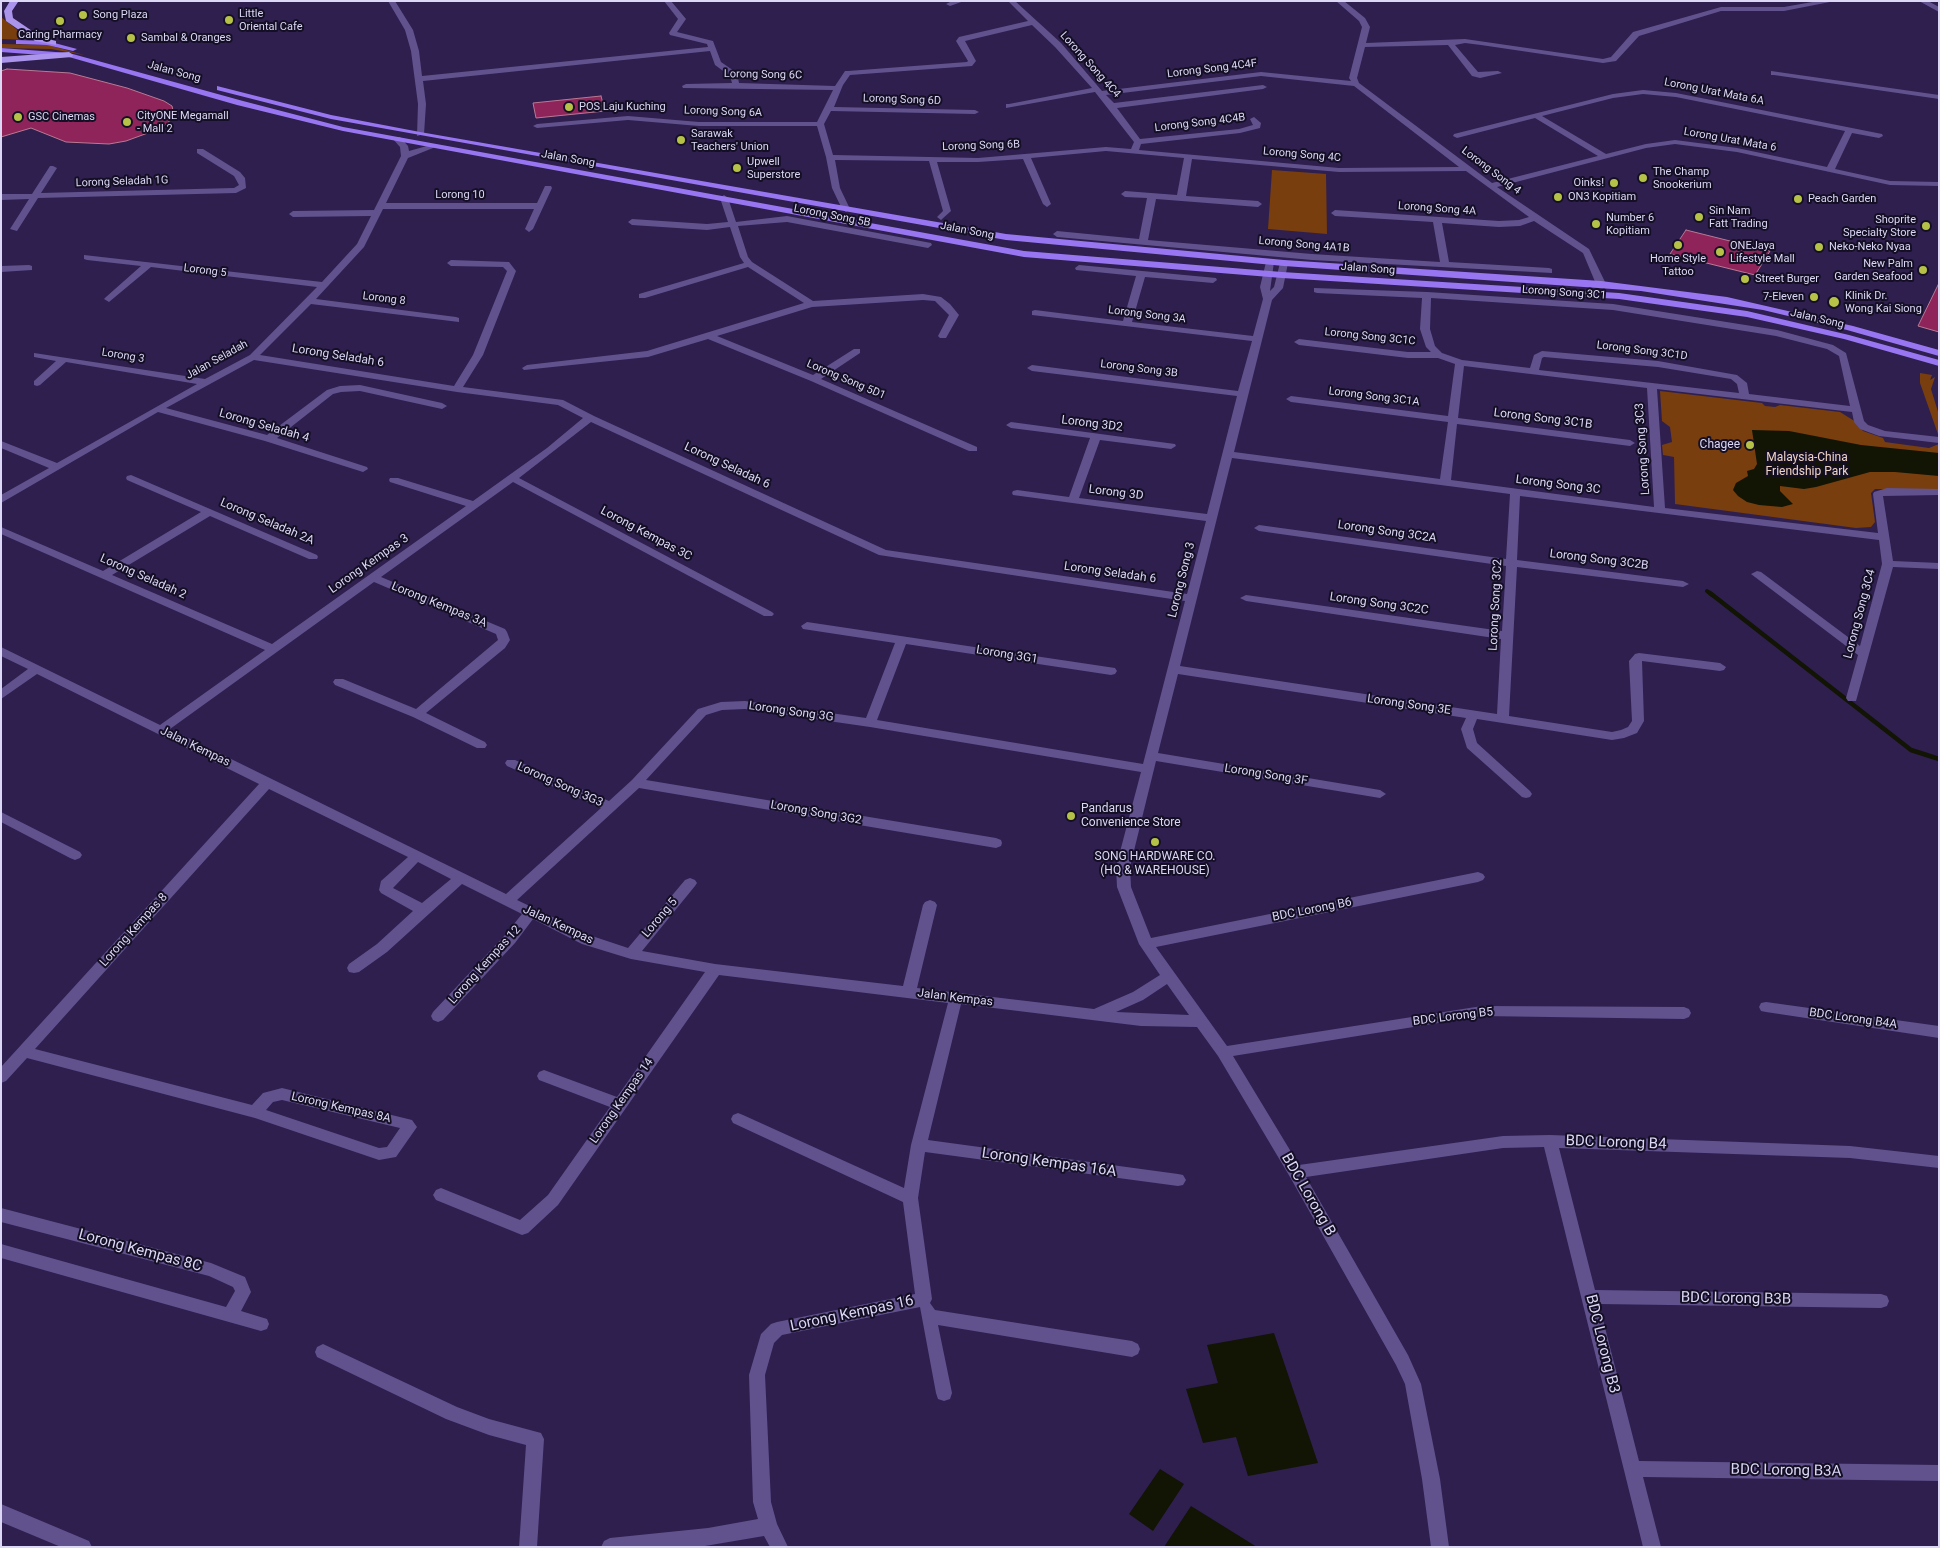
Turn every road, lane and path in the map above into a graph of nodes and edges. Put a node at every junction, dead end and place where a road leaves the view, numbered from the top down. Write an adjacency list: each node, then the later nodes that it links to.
1 (391, 1): 27 (street)
2 (667, 1): 21 (street)
3 (961, 1): 11 (street)
4 (1011, 1): 16 (street, Lorong Song 4C4)
5 (1339, 1): 20 (street)
6 (1709, 1): 13 (street)
7 (1782, 1): 12 (street)
8 (1832, 1): 12 (street)
9 (1922, 1): 14 (street)
10 (15, 2): 15 (highway); 18 (highway)
11 (950, 4)
12 (1794, 8): 13 (street)
13 (1721, 9): 19 (street)
14 (1939, 10)
15 (1, 11)
16 (1034, 22): 31 (street); 33 (street, Lorong Song 4C4)
17 (1, 42): 18 (main road, Jalan Song)
18 (53, 44): 44 (main road, Jalan Song)
19 (1450, 44): 20 (street); 25 (street)
20 (1360, 45): 28 (street)
21 (711, 49): 27 (street); 29 (street)
22 (1, 50): 23 (main road, Jalan Song)
23 (69, 55): 24 (highway); 47 (main road, Jalan Song)
24 (1, 60)
25 (1498, 73)
26 (1774, 73): 34 (street)
27 (420, 79): 44 (street)
28 (1356, 84): 33 (street, Lorong Song 4C4F); 59 (street, Lorong Song 4)
29 (736, 85): 30 (street, Lorong Song 6C); 31 (street, Lorong Song 6C)
30 (686, 86)
31 (838, 88): 37 (street)
32 (1263, 88): 36 (street)
33 (1099, 91): 35 (street, Lorong Song 4C4F); 36 (street, Lorong Song 4C4)
34 (1939, 97)
35 (1009, 106)
36 (1112, 106): 48 (street, Lorong Song 4C4)
37 (829, 109): 38 (street, Lorong Song 6D); 41 (street)
38 (975, 112)
39 (1536, 116): 43 (street, Lorong Urat Mata 6A); 45 (street, Lorong Urat Mata 6A); 56 (street)
40 (1254, 119): 48 (street, Lorong Song 4C4B)
41 (820, 124): 42 (street, Lorong Song 6A); 55 (street)
42 (537, 126)
43 (1849, 131): 46 (street, Lorong Urat Mata 6A); 60 (street)
44 (420, 134): 63 (main road, Jalan Song)
45 (1457, 136)
46 (1879, 136)
47 (397, 139): 49 (main road, Jalan Song); 52 (street)
48 (1138, 142): 51 (street)
49 (434, 146): 52 (street); 71 (main road, Jalan Song)
50 (200, 151): 61 (street)
51 (1134, 151): 53 (street, Lorong Song 6B); 54 (street, Lorong Song 4C)
52 (405, 156): 76 (street, Jalan Seladah)
53 (1026, 156): 57 (street, Lorong Song 6B); 73 (street)
54 (1188, 156): 59 (street, Lorong Song 4C); 72 (street)
55 (830, 157): 57 (street, Lorong Song 6B); 77 (street)
56 (1605, 157): 60 (street, Lorong Urat Mata 6); 64 (street, Lorong Urat Mata 6)
57 (932, 160): 80 (street)
58 (53, 168): 68 (street)
59 (1468, 169): 64 (street, Lorong Song 4)
60 (1830, 170): 62 (street, Lorong Urat Mata 6)
61 (237, 174): 66 (street); 66 (street, Lorong Seladah 1G)
62 (1939, 184)
63 (717, 186): 71 (main road); 77 (main road, Jalan Song)
64 (1491, 186): 81 (street, Lorong Song 4)
65 (548, 188): 75 (street)
66 (213, 190): 68 (street, Lorong Seladah 1G)
67 (1125, 194): 69 (street)
68 (36, 196): 70 (street, Lorong Seladah 1G); 86 (street)
69 (1152, 196): 72 (street); 89 (street)
70 (1, 197)
71 (724, 198): 84 (main road, Jalan Song); 85 (street)
72 (1181, 198): 74 (street)
73 (1047, 204)
74 (1258, 204)
75 (538, 206): 76 (street, Lorong 10); 87 (street)
76 (380, 209): 79 (street, Lorong 10); 107 (street, Jalan Seladah)
77 (846, 209): 84 (main road); 92 (main road, Jalan Song)
78 (1335, 213): 82 (street, Lorong Song 4A)
79 (292, 214)
80 (941, 217)
81 (1536, 217): 82 (street, Lorong Song 4A); 106 (street, Lorong Song 4)
82 (1437, 220): 97 (street)
83 (632, 222): 85 (street, Lorong Song 5B)
84 (873, 224): 103 (main road, Jalan Song)
85 (732, 226): 90 (street, Lorong Song 5B); 96 (street)
86 (14, 229)
87 (529, 229)
88 (1057, 234): 89 (street, Lorong Song 4A1B)
89 (1143, 241): 97 (street, Lorong Song 4A1B)
90 (928, 246)
91 (87, 257): 95 (street, Lorong 5)
92 (1270, 262): 94 (main road, Jalan Song); 103 (street, Lorong Song 3)
93 (451, 263): 137 (street)
94 (1284, 263): 104 (street, Lorong Song 3); 106 (main road, Jalan Song)
95 (149, 264): 107 (street, Lorong 5); 111 (street)
96 (749, 264): 110 (street); 114 (street)
97 (1446, 265): 101 (street, Lorong Song 4A1B)
98 (29, 268): 100 (street)
99 (1079, 268): 102 (street)
100 (1, 269)
101 (1549, 271)
102 (1141, 274): 105 (street); 117 (street)
103 (1268, 274): 104 (main road, Jalan Song); 112 (street, Lorong Song 3)
104 (1282, 275): 112 (street, Lorong Song 3); 129 (main road, Jalan Song)
105 (1213, 280)
106 (1601, 284): 123 (main road, Jalan Song)
107 (323, 285): 113 (street, Jalan Seladah)
108 (1317, 290): 109 (street, Lorong Song 3C1)
109 (1426, 295): 125 (street); 143 (street, Lorong Song 3C1)
110 (642, 296)
111 (109, 299)
112 (1268, 299): 120 (street, Lorong Song 3)
113 (309, 301): 116 (street, Lorong 8); 126 (street, Jalan Seladah)
114 (811, 304): 118 (street); 119 (street)
115 (1035, 313): 117 (street, Lorong Song 3A)
116 (456, 320)
117 (1127, 324): 120 (street, Lorong Song 3A)
118 (709, 336): 130 (street); 133 (street, Lorong Song 5D1)
119 (943, 336)
120 (1257, 339): 138 (street, Lorong Song 3)
121 (1299, 342): 125 (street, Lorong Song 3C1C)
122 (856, 351): 133 (street)
123 (1939, 353)
124 (38, 355): 127 (street, Lorong 3)
125 (1439, 355): 128 (street)
126 (253, 357): 134 (street, Jalan Seladah); 137 (street, Lorong Seladah 6)
127 (64, 359): 134 (street, Lorong 3); 135 (street)
128 (1460, 363): 132 (street); 145 (street)
129 (1939, 363)
130 (527, 368)
131 (1032, 368): 138 (street, Lorong Song 3B)
132 (1534, 372): 136 (street); 139 (street, Lorong Song 3C1D)
133 (814, 379): 153 (street, Lorong Song 5D1)
134 (205, 382): 142 (street, Jalan Seladah)
135 (36, 384)
136 (1652, 386): 139 (street); 167 (street, Lorong Song 3C3)
137 (457, 389): 144 (street, Lorong Seladah 6)
138 (1242, 394): 154 (street, Lorong Song 3)
139 (1744, 397): 143 (street)
140 (1291, 399): 145 (street, Lorong Song 3C1A)
141 (442, 406): 148 (street)
142 (157, 408): 148 (street, Lorong Seladah 4); 155 (street, Jalan Seladah)
143 (1856, 410): 149 (street)
144 (590, 418): 158 (street, Lorong Kempas 3); 181 (street, Lorong Seladah 6)
145 (1453, 420): 150 (street, Lorong Song 3C1B); 160 (street)
146 (1010, 425): 147 (street, Lorong 3D2)
147 (1096, 437): 152 (street, Lorong 3D2); 165 (street)
148 (268, 439): 156 (street, Lorong Seladah 4)
149 (1939, 440)
150 (1630, 442)
151 (1, 444): 155 (street)
152 (1171, 446)
153 (973, 449)
154 (1228, 454): 160 (street, Lorong Song 3C); 169 (street, Lorong Song 3)
155 (58, 467): 164 (street, Jalan Seladah)
156 (363, 469)
157 (130, 478): 168 (street, Lorong Seladah 2A)
158 (512, 478): 166 (street, Lorong Kempas 3); 183 (street, Lorong Kempas 3C)
159 (394, 480): 166 (street)
160 (1445, 483): 161 (street, Lorong Song 3C)
161 (1515, 492): 167 (street, Lorong Song 3C); 174 (street, Lorong Song 3C2)
162 (1939, 492): 172 (street, Lorong Song 3C4)
163 (1018, 493): 165 (street, Lorong 3D)
164 (1, 500)
165 (1073, 500): 169 (street, Lorong 3D)
166 (475, 505): 179 (street, Lorong Kempas 3)
167 (1660, 510): 172 (street, Lorong Song 3C)
168 (209, 512): 173 (street, Lorong Seladah 2A); 178 (street, Lorong Seladah 2A)
169 (1211, 518): 181 (street, Lorong Song 3)
170 (1259, 528): 174 (street, Lorong Song 3C2A)
171 (1, 530): 178 (street, Lorong Seladah 2)
172 (1884, 537): 175 (street, Lorong Song 3C4)
173 (313, 557)
174 (1511, 563): 180 (street, Lorong Song 3C2B); 185 (street, Lorong Song 3C2)
175 (1888, 564): 176 (street); 189 (street, Lorong Song 3C4)
176 (1939, 566)
177 (1757, 574): 189 (street)
178 (104, 575): 187 (street, Lorong Seladah 2)
179 (373, 578): 187 (street, Lorong Kempas 3); 197 (street, Lorong Kempas 3A)
180 (1683, 584)
181 (1191, 598): 192 (street, Lorong Song 3)
182 (1246, 598): 185 (street, Lorong Song 3C2C)
183 (768, 614)
184 (807, 626): 186 (street, Lorong 3G1)
185 (1508, 636): 199 (street, Lorong Song 3C2)
186 (902, 639): 193 (street, Lorong 3G1); 200 (street)
187 (274, 649): 201 (street, Lorong Kempas 3)
188 (1, 650): 191 (street, Jalan Kempas)
189 (1864, 654): 196 (street, Lorong Song 3C4)
190 (1720, 667): 199 (street, Lorong Song 3E)
191 (37, 668): 195 (street); 201 (street, Jalan Kempas)
192 (1173, 669): 198 (street, Lorong Song 3E); 203 (street, Lorong Song 3)
193 (1111, 671)
194 (339, 682): 197 (street)
195 (1, 695)
196 (1852, 698)
197 (416, 714): 202 (street)
198 (1473, 714): 199 (street, Lorong Song 3E); 209 (street)
199 (1503, 718)
200 (870, 723): 205 (street, Lorong Song 3G); 207 (street, Lorong Song 3G)
201 (162, 730): 206 (street, Jalan Kempas)
202 (481, 745)
203 (1152, 756): 205 (street, Lorong Song 3); 208 (street, Lorong Song 3F)
204 (511, 763): 210 (street, Lorong Song 3G3)
205 (1148, 769): 215 (street, Lorong Song 3)
206 (267, 783): 214 (street, Jalan Kempas); 236 (street, Lorong Kempas 8)
207 (636, 783): 210 (street, Lorong Song 3G); 212 (street, Lorong Song 3G2)
208 (1380, 794)
209 (1526, 794)
210 (609, 806): 219 (street, Lorong Song 3G)
211 (1, 816): 213 (street)
212 (996, 843)
213 (75, 855)
214 (416, 856): 217 (street, Jalan Kempas); 221 (street)
215 (1123, 867): 223 (street, BDC Lorong B)
216 (1478, 877): 223 (street, BDC Lorong B6)
217 (461, 878): 219 (street, Jalan Kempas); 221 (street)
218 (690, 883): 224 (street, Lorong 5)
219 (507, 901): 222 (street, Jalan Kempas)
220 (930, 905): 228 (street)
221 (423, 910): 225 (street)
222 (531, 912): 224 (street, Jalan Kempas); 233 (street, Lorong Kempas 12)
223 (1146, 944): 227 (street, BDC Lorong B)
224 (631, 954): 226 (street, Jalan Kempas)
225 (354, 968)
226 (715, 968): 228 (street, Jalan Kempas); 240 (street, Lorong Kempas 14)
227 (1169, 976): 232 (street); 234 (street, BDC Lorong B)
228 (909, 992): 229 (street, Jalan Kempas)
229 (956, 998): 232 (street, Jalan Kempas); 244 (street, Lorong Kempas 16)
230 (1766, 1007): 235 (street, BDC Lorong B4A)
231 (1684, 1013): 237 (street, BDC Lorong B5)
232 (1096, 1015): 234 (street, Jalan Kempas)
233 (438, 1016)
234 (1199, 1021): 237 (street, BDC Lorong B)
235 (1939, 1032)
236 (24, 1052): 239 (street, Lorong Kempas 8); 241 (street, Lorong Kempas 8A)
237 (1223, 1052): 246 (street, BDC Lorong B)
238 (544, 1076): 240 (street)
239 (1, 1077)
240 (619, 1104): 248 (street, Lorong Kempas 14)
241 (255, 1112): 241 (street, Lorong Kempas 8A)
242 (738, 1120): 249 (street)
243 (1550, 1141): 245 (street, BDC Lorong B4); 246 (street, BDC Lorong B4); 252 (street, BDC Lorong B3)
244 (920, 1145): 247 (street, Lorong Kempas 16A); 249 (street, Lorong Kempas 16)
245 (1939, 1162)
246 (1295, 1172): 269 (street, BDC Lorong B)
247 (1178, 1180)
248 (441, 1195)
249 (910, 1198): 253 (street, Lorong Kempas 16)
250 (1, 1214): 255 (street, Lorong Kempas 8C)
251 (1, 1251): 255 (street)
252 (1590, 1297): 254 (street, BDC Lorong B3B); 261 (street, BDC Lorong B3)
253 (924, 1299): 256 (street); 264 (street, Lorong Kempas 16)
254 (1882, 1302)
255 (229, 1316): 257 (street)
256 (930, 1316): 258 (street); 260 (street)
257 (261, 1324)
258 (1132, 1348)
259 (323, 1352): 266 (street)
260 (944, 1393)
261 (1634, 1469): 262 (street, BDC Lorong B3A); 270 (street, BDC Lorong B3)
262 (1939, 1473)
263 (1, 1513): 265 (street)
264 (769, 1526): 267 (street); 268 (street, Lorong Kempas 16)
265 (83, 1547)
266 (528, 1547)
267 (610, 1547)
268 (779, 1547)
269 (1440, 1547)
270 (1652, 1547)

